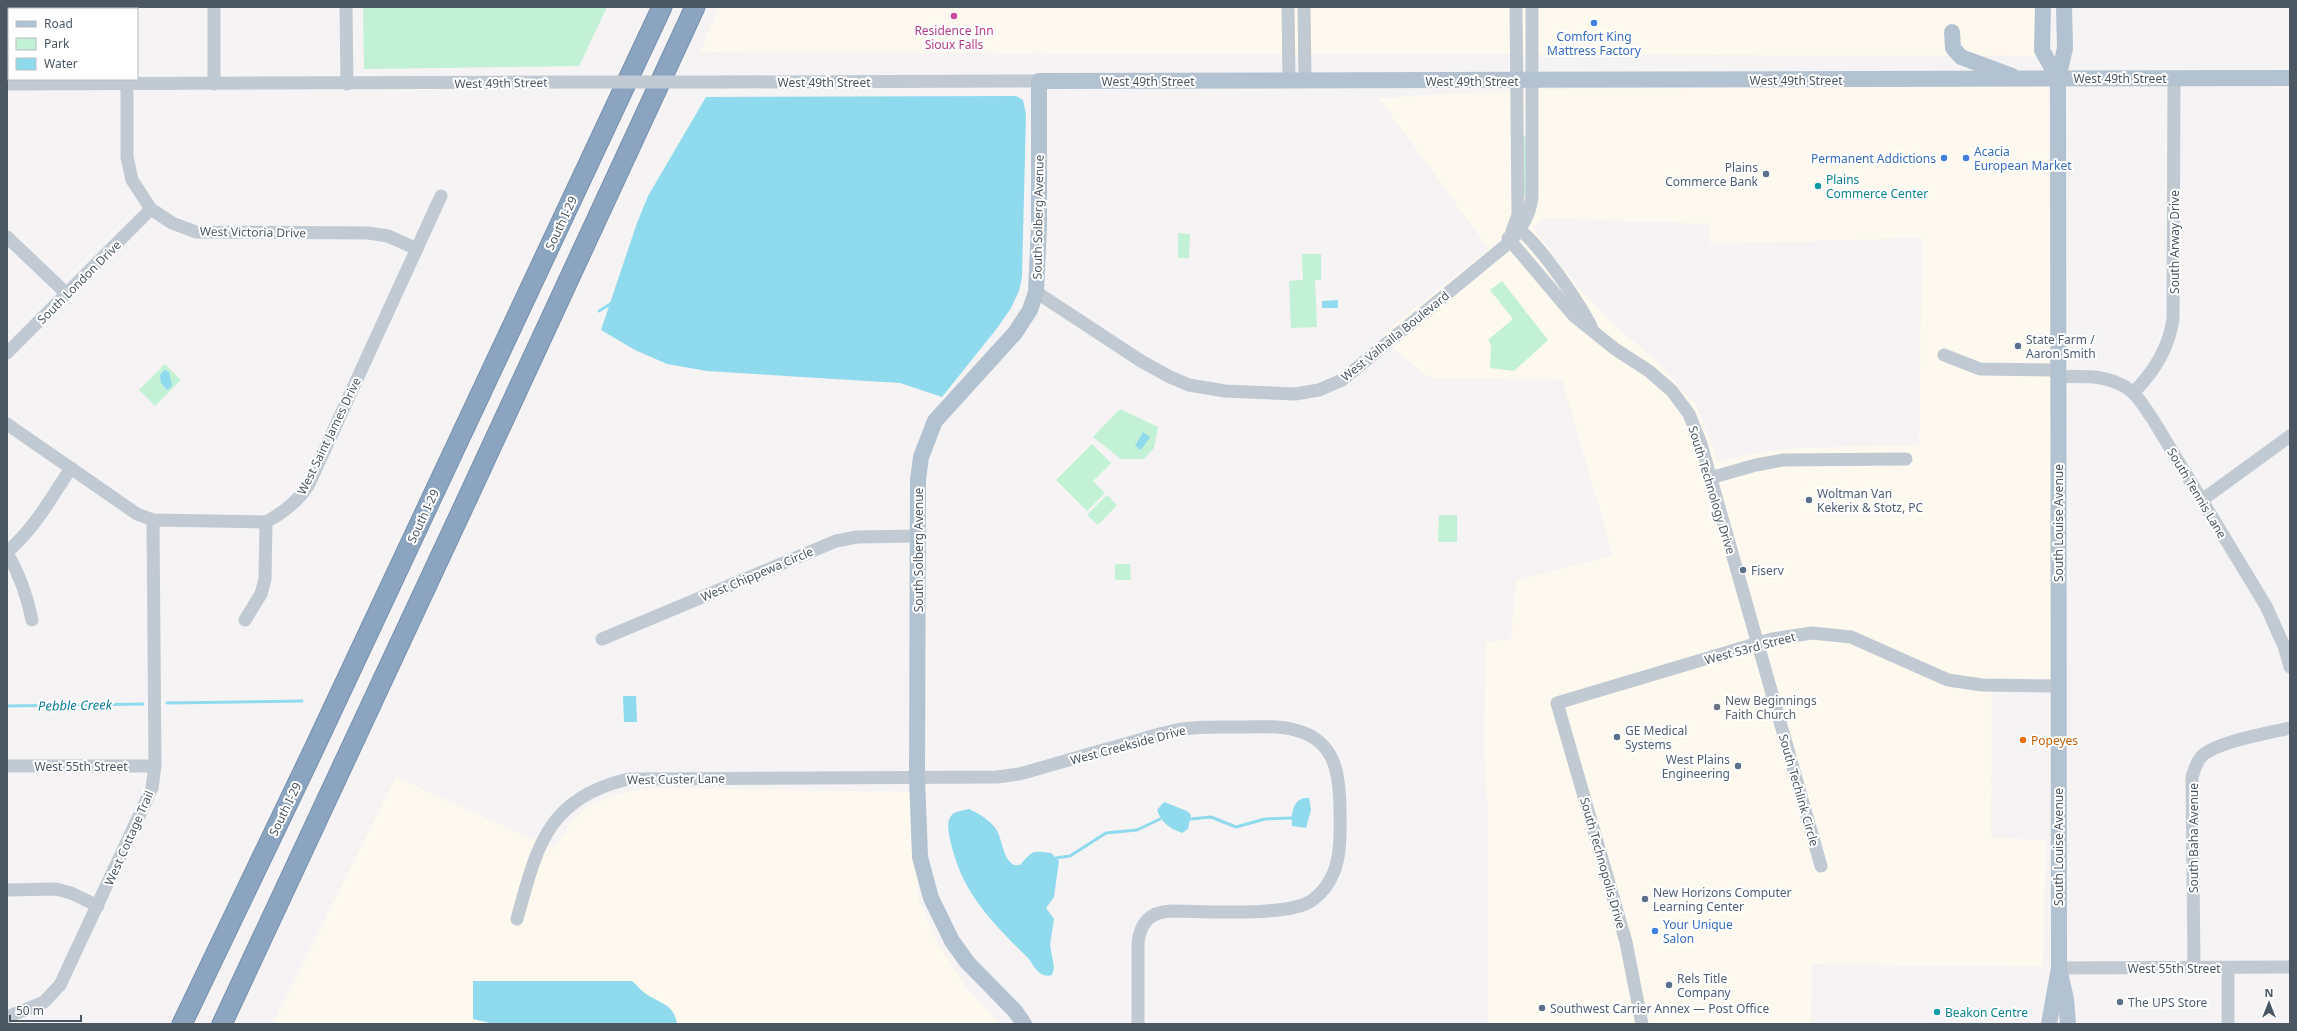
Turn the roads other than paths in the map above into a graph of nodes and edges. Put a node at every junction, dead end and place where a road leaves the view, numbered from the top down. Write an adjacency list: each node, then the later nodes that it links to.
1 (214, 7): 23 (street)
2 (346, 7): 24 (street)
3 (662, 7): 66 (highway, South I-29)
4 (695, 7): 67 (highway)
5 (1288, 7): 18 (street)
6 (1304, 7): 19 (street)
7 (1516, 7): 20 (street)
8 (1532, 7): 20 (street)
9 (2043, 7): 15 (main road, South Louise Avenue)
10 (2064, 7): 15 (main road, South Louise Avenue)
11 (1952, 32): 14 (main road)
12 (2174, 78): 13 (main road, West 49th Street); 15 (main road, West 49th Street); 35 (street, South Arway Drive)
13 (2290, 78)
14 (2018, 79): 15 (main road, West 49th Street); 20 (main road, West 49th Street)
15 (2058, 79): 34 (main road, South Louise Avenue)
16 (85, 81): 21 (street, West 49th Street); 22 (street, West 49th Street)
17 (1040, 81): 18 (main road, West 49th Street); 24 (street, West 49th Street, bridge); 30 (main road, South Solberg Avenue)
18 (1289, 81): 19 (main road, West 49th Street)
19 (1305, 81): 20 (main road, West 49th Street)
20 (1524, 81): 27 (street, West Valhalla Boulevard)
21 (7, 84)
22 (127, 84): 23 (street, West 49th Street); 26 (street, West Victoria Drive)
23 (214, 84): 24 (street, West 49th Street)
24 (347, 84)
25 (440, 196): 29 (street, West Saint James Drive)
26 (151, 209): 29 (street, West Victoria Drive); 31 (street, South London Drive)
27 (1511, 236): 30 (street, West Valhalla Boulevard); 40 (street, South Technology Drive)
28 (7, 237): 31 (street)
29 (417, 249): 43 (street, West Saint James Drive)
30 (1036, 292): 44 (main road, South Solberg Avenue)
31 (67, 294): 32 (street, South London Drive)
32 (7, 353)
33 (1944, 355): 34 (street, South Tennis Lane)
34 (2058, 373): 35 (street, South Tennis Lane); 51 (main road, South Louise Avenue)
35 (2133, 393): 41 (street, South Tennis Lane)
36 (7, 424): 39 (street)
37 (2290, 436): 41 (street)
38 (1906, 459): 40 (street)
39 (71, 468): 42 (street); 45 (street)
40 (1710, 478): 49 (street, South Technology Drive)
41 (2202, 500): 50 (street, South Tennis Lane)
42 (153, 520): 43 (street); 55 (street, West Cottage Trail)
43 (266, 522): 47 (street)
44 (918, 536): 48 (street, West Chippewa Circle); 56 (main road, South Solberg Avenue)
45 (7, 552): 46 (street)
46 (32, 620)
47 (245, 620)
48 (602, 639)
49 (1758, 644): 51 (street, West 53rd Street); 52 (street, West 53rd Street); 57 (street, South Techlink Circle)
50 (2290, 667)
51 (2058, 686): 63 (main road, South Louise Avenue)
52 (1557, 703): 70 (street, South Technopolis Drive)
53 (2290, 728): 61 (street, South Baha Avenue)
54 (7, 766): 55 (street, West 55th Street)
55 (155, 766): 59 (street, West Cottage Trail)
56 (917, 777): 60 (street, West Custer Lane); 68 (main road, South Solberg Avenue); 69 (street, West Creekside Drive)
57 (1821, 866)
58 (7, 890): 59 (street)
59 (98, 906): 65 (street, West Cottage Trail)
60 (517, 919)
61 (2194, 967): 63 (street, West 55th Street); 64 (street, West 55th Street)
62 (2290, 967): 64 (street, West 55th Street)
63 (2058, 968): 71 (main road, South Louise Avenue); 72 (main road, South Louise Avenue)
64 (2228, 968): 73 (street)
65 (7, 1017)
66 (182, 1024)
67 (222, 1024)
68 (1024, 1024)
69 (1138, 1024)
70 (1642, 1024)
71 (2050, 1024)
72 (2068, 1024)
73 (2228, 1024)

